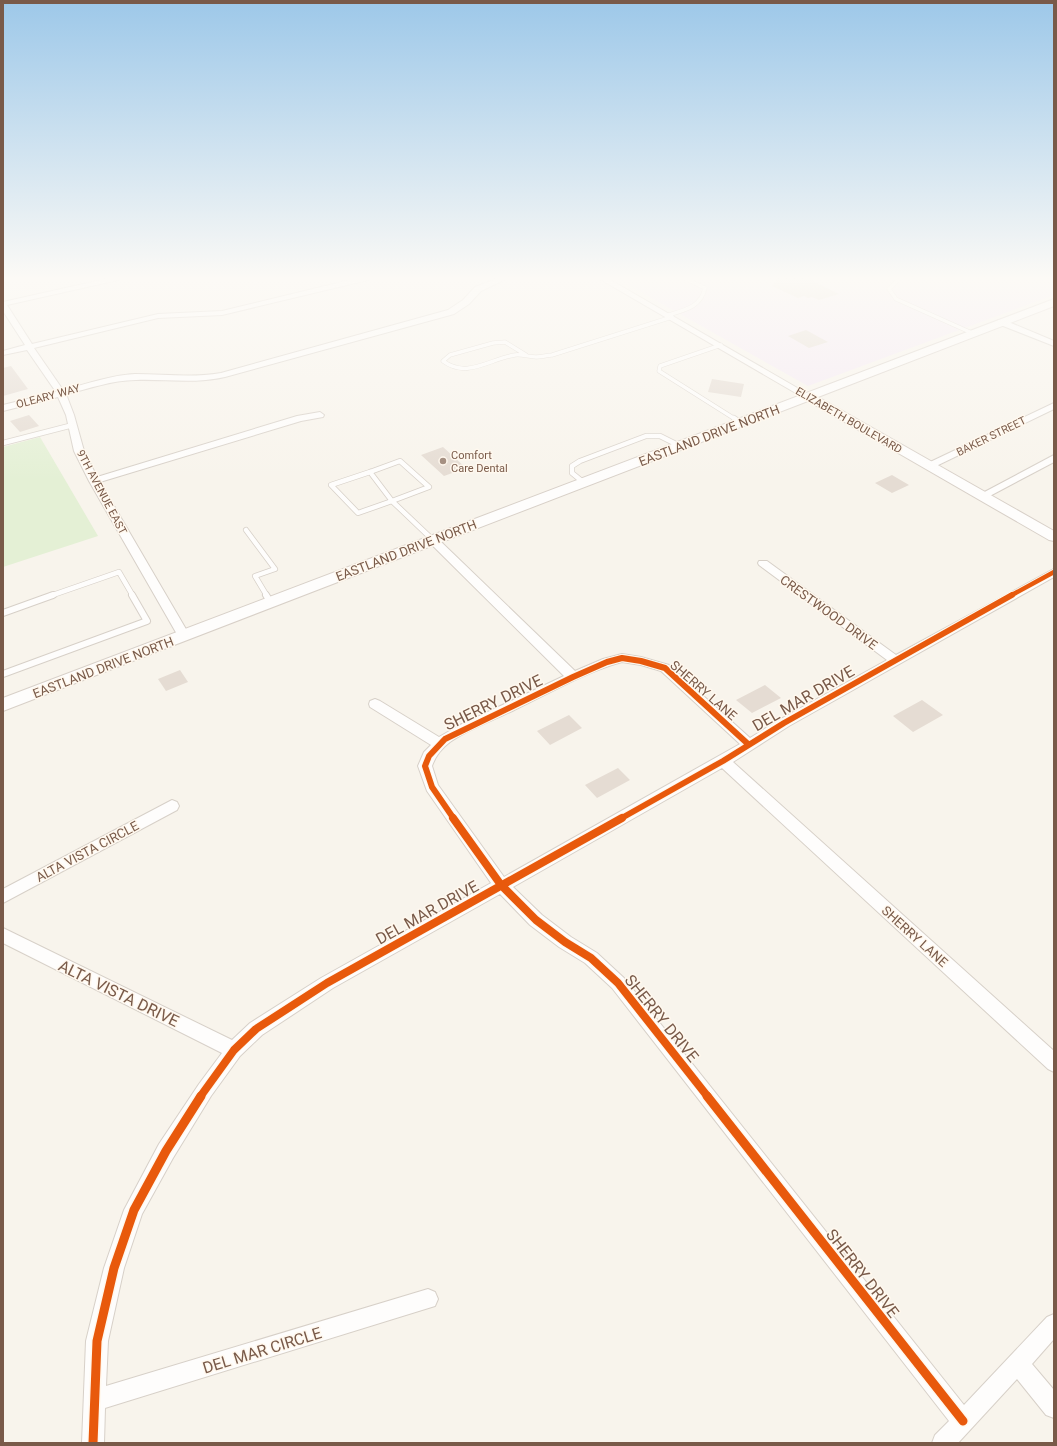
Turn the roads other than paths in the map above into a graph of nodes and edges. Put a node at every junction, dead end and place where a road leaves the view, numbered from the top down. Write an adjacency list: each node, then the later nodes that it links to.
1 (331, 345): 11 (street, OLEARY WAY)
2 (484, 345): 10 (lane)
3 (510, 345): 10 (lane)
4 (581, 345): 10 (lane)
5 (720, 345): 16 (lane)
6 (721, 345): 12 (street, ELIZABETH BOULEVARD)
7 (938, 345): 12 (main road, EASTLAND DRIVE NORTH)
8 (29, 346): 9 (street); 11 (street, 9TH AVENUE EAST)
9 (3, 353)
10 (526, 356)
11 (61, 393): 14 (street, OLEARY WAY); 17 (street, 9TH AVENUE EAST)
12 (809, 397): 16 (main road, EASTLAND DRIVE NORTH); 21 (main road, ELIZABETH BOULEVARD)
13 (1054, 406): 21 (street, BAKER STREET)
14 (3, 408)
15 (320, 414): 23 (street)
16 (741, 423): 19 (main road, EASTLAND DRIVE NORTH)
17 (73, 425): 18 (lane); 23 (street, 9TH AVENUE EAST)
18 (3, 443)
19 (680, 446): 24 (main road, EASTLAND DRIVE NORTH); 24 (lane)
20 (1054, 458): 25 (street)
21 (929, 466): 25 (main road, ELIZABETH BOULEVARD)
22 (370, 472): 26 (lane); 26 (lane); 26 (lane)
23 (94, 481): 34 (street, 9TH AVENUE EAST)
24 (583, 482): 29 (main road, EASTLAND DRIVE NORTH)
25 (982, 496): 28 (main road, ELIZABETH BOULEVARD)
26 (392, 500): 29 (lane)
27 (246, 530): 32 (lane)
28 (1054, 537)
29 (432, 540): 32 (main road, EASTLAND DRIVE NORTH); 37 (street)
30 (763, 563): 35 (street, CRESTWOOD DRIVE)
31 (1054, 572): 35 (street, DEL MAR DRIVE)
32 (271, 602): 34 (main road, EASTLAND DRIVE NORTH)
33 (3, 613): 36 (lane)
34 (184, 636): 39 (main road, EASTLAND DRIVE NORTH)
35 (895, 660): 41 (street, DEL MAR DRIVE)
36 (3, 674)
37 (573, 677): 40 (street, SHERRY DRIVE); 41 (street, SHERRY LANE)
38 (375, 704): 40 (street)
39 (3, 705)
40 (440, 744): 44 (street, SHERRY DRIVE)
41 (748, 744): 42 (street, DEL MAR DRIVE)
42 (723, 761): 44 (street, DEL MAR DRIVE); 48 (street, SHERRY LANE)
43 (172, 806): 45 (street, ALTA VISTA CIRCLE)
44 (501, 886): 47 (street, DEL MAR DRIVE); 54 (street, SHERRY DRIVE)
45 (3, 896)
46 (3, 935): 47 (street, ALTA VISTA DRIVE)
47 (234, 1050): 52 (street, DEL MAR DRIVE)
48 (1054, 1063)
49 (428, 1299): 52 (street, DEL MAR CIRCLE)
50 (1054, 1324): 51 (street)
51 (1018, 1364): 53 (street); 54 (street)
52 (95, 1400): 55 (street, DEL MAR DRIVE)
53 (1054, 1407)
54 (963, 1421): 56 (street)
55 (93, 1443)
56 (943, 1443)

